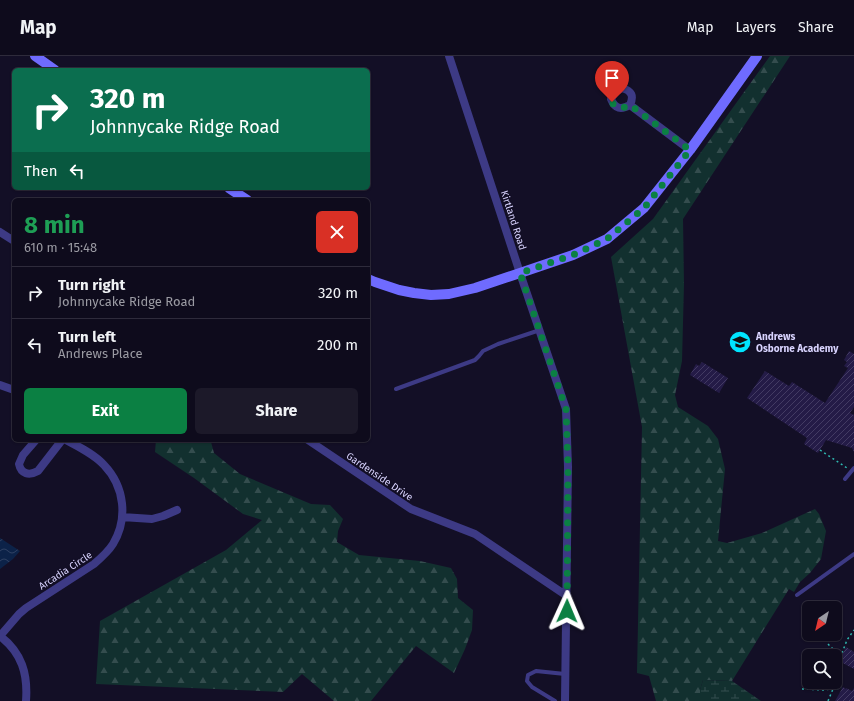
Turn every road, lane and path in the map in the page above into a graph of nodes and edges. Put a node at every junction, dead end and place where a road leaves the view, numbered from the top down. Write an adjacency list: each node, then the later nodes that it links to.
1 (35, 56): 4 (main road)
2 (449, 56): 11 (street, Kirtland Road)
3 (757, 56): 6 (main road)
4 (52, 68)
5 (630, 105): 6 (street)
6 (690, 150): 11 (main road)
7 (232, 190): 8 (main road)
8 (244, 198)
9 (0, 232): 10 (street)
10 (12, 240)
11 (520, 273): 12 (main road); 13 (street, Kirtland Road)
12 (370, 280)
13 (540, 330): 15 (lane); 28 (street, Kirtland Road)
14 (0, 385): 16 (street)
15 (396, 388)
16 (12, 389)
17 (34, 442): 18 (street)
18 (60, 442)
19 (69, 442): 25 (street, Arcadia Circle)
20 (311, 442): 28 (street, Gardenside Drive)
21 (820, 450): 22 (path)
22 (853, 469): 23 (lane)
23 (845, 479)
24 (177, 510): 25 (street)
25 (122, 517): 30 (street, Arcadia Circle)
26 (854, 554): 27 (lane)
27 (797, 595)
28 (567, 596): 32 (street, Kirtland Road)
29 (854, 630): 31 (path)
30 (0, 636): 35 (street, Arcadia Circle)
31 (828, 644)
32 (565, 674): 36 (lane); 37 (street, Kirtland Road)
33 (802, 689): 34 (path)
34 (833, 689): 38 (path)
35 (26, 701)
36 (555, 701)
37 (565, 701)
38 (828, 701)

